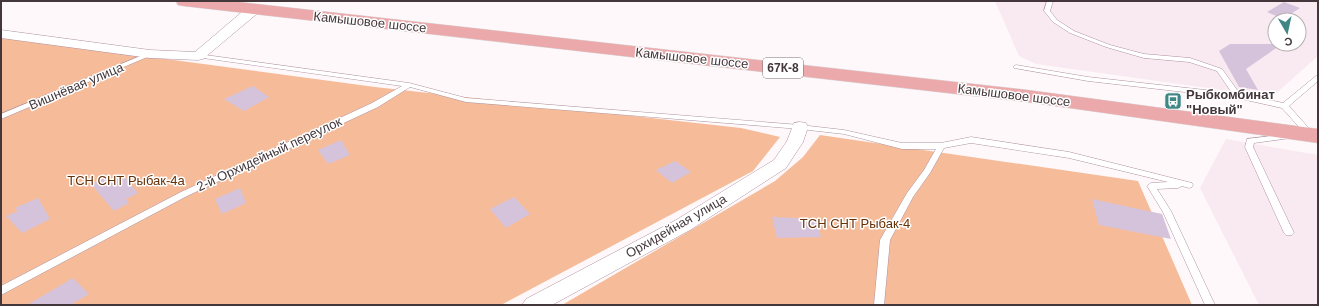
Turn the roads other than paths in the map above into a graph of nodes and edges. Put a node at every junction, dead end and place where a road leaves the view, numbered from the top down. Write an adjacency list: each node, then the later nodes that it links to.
1 (184, 1): 3 (main road, Камышовое шоссе / 67К-8)
2 (1050, 1): 10 (lane)
3 (254, 9): 6 (street); 14 (main road, Камышовое шоссе / 67К-8)
4 (1, 34): 5 (street)
5 (150, 54): 6 (street); 12 (lane, Вишнёвая улица)
6 (198, 56): 9 (lane)
7 (1016, 67): 10 (lane)
8 (1318, 77): 11 (lane)
9 (409, 85): 13 (lane); 17 (lane, 2-й Орхидейный переулок)
10 (1237, 96): 11 (lane)
11 (1285, 106): 14 (lane)
12 (1, 117)
13 (800, 127): 15 (lane); 18 (street, Орхидейная улица)
14 (1314, 135): 16 (lane)
15 (941, 146): 19 (lane); 20 (lane)
16 (1289, 233)
17 (1, 291)
18 (533, 305)
19 (879, 305)
20 (1210, 305)

